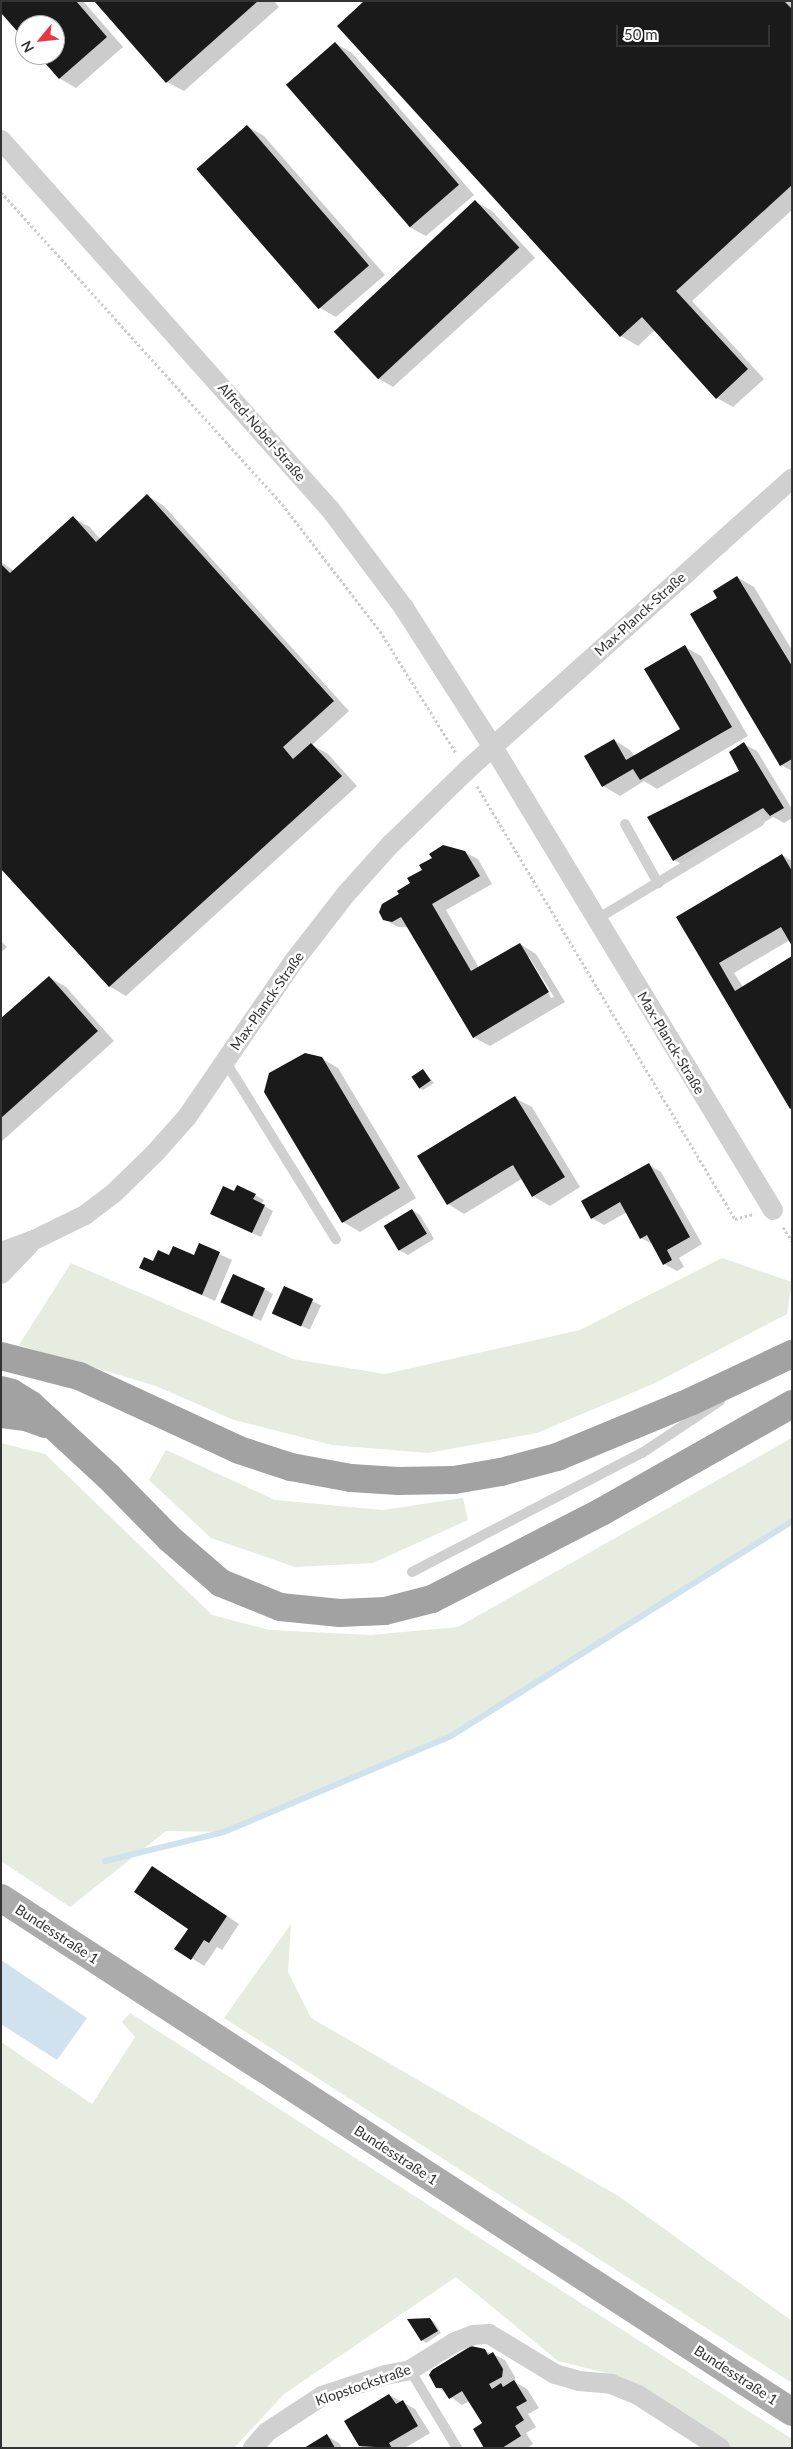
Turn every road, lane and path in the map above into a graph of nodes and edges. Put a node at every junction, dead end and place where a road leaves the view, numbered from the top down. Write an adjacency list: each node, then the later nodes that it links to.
1 (1, 140): 4 (street, Alfred-Nobel-Straße)
2 (1, 192): 5 (path)
3 (790, 483): 4 (street, Max-Planck-Straße)
4 (493, 747): 5 (street, Max-Planck-Straße); 9 (street, Max-Planck-Straße)
5 (467, 770): 10 (street, Max-Planck-Straße); 11 (path)
6 (760, 822): 8 (lane)
7 (625, 824): 8 (lane)
8 (658, 883): 9 (lane)
9 (597, 919): 11 (street, Max-Planck-Straße)
10 (225, 1061): 12 (lane); 13 (street, Max-Planck-Straße)
11 (773, 1210): 14 (path)
12 (336, 1239)
13 (32, 1241): 15 (street, Max-Planck-Straße); 16 (street, Max-Planck-Straße)
14 (792, 1241)
15 (1, 1252)
16 (1, 1274)
17 (792, 1354): 18 (highway); 23 (lane)
18 (1, 1356)
19 (1, 1390): 22 (highway)
20 (792, 1404): 22 (highway)
21 (1, 1414): 22 (highway)
22 (56, 1428)
23 (412, 1572)
24 (1, 1898): 26 (main road, Bundesstraße 1)
25 (410, 2370): 27 (street, Klopstockstraße); 28 (lane); 29 (street, Klopstockstraße)
26 (792, 2412)
27 (253, 2448)
28 (457, 2448)
29 (720, 2448)

